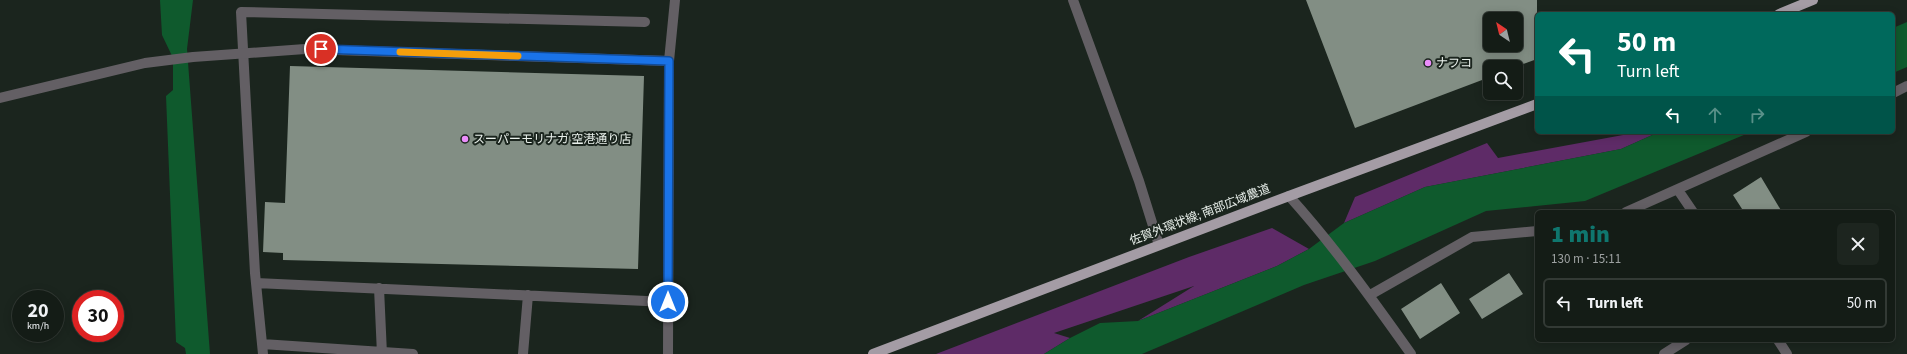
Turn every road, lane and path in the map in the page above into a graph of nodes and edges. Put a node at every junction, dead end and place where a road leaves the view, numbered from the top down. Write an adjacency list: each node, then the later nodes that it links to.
1 (675, 0): 7 (street)
2 (1073, 0): 18 (street)
3 (1813, 0): 4 (main road)
4 (1784, 12)
5 (645, 22): 6 (street)
6 (242, 53): 7 (street); 10 (street); 19 (street)
7 (669, 61): 23 (street)
8 (1907, 86): 9 (street)
9 (1895, 92)
10 (0, 98)
11 (1535, 105): 14 (main road, 佐賀外環状線; 南部広域農道)
12 (1802, 134): 13 (street)
13 (1678, 190): 15 (street); 16 (street)
14 (1289, 196): 18 (main road, 佐賀外環状線; 南部広域農道); 22 (street)
15 (1631, 210)
16 (1692, 210)
17 (1535, 231): 22 (street)
18 (1159, 245): 31 (main road, 佐賀外環状線; 南部広域農道)
19 (256, 283): 20 (street); 26 (street)
20 (379, 288): 21 (street); 27 (street)
21 (528, 295): 23 (street); 29 (street)
22 (1370, 295): 32 (street)
23 (668, 302): 30 (street)
24 (1683, 342): 33 (street)
25 (1779, 342): 34 (street)
26 (263, 349): 27 (street)
27 (382, 353): 28 (street)
28 (413, 354)
29 (523, 354)
30 (668, 354)
31 (873, 354)
32 (1411, 354)
33 (1664, 354)
34 (1787, 354)

